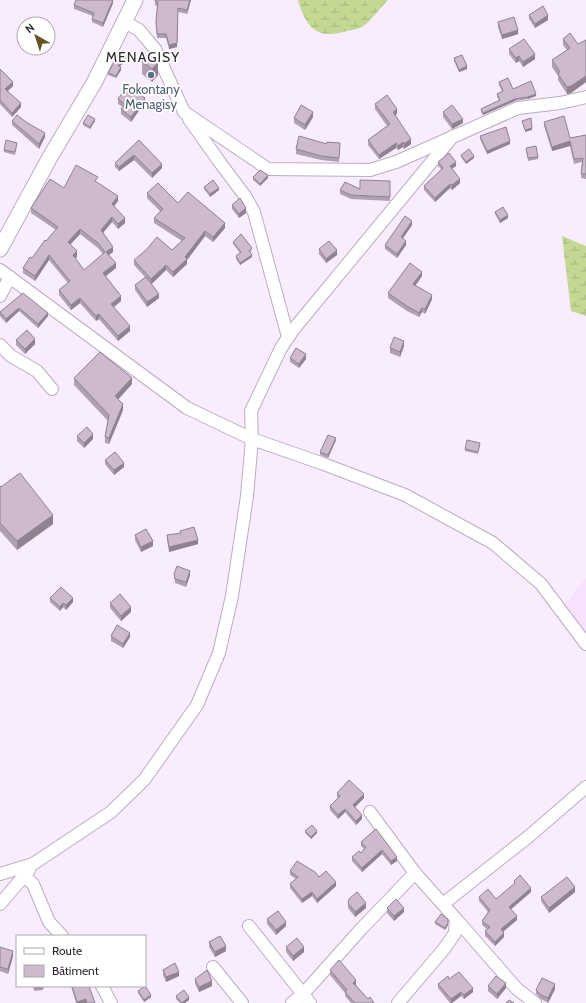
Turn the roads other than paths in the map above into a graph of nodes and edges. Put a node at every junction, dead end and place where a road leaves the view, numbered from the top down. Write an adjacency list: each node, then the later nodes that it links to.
1 (135, 0): 2 (main road)
2 (125, 22): 4 (street); 6 (main road)
3 (586, 97): 5 (street)
4 (184, 112): 5 (street); 10 (street)
5 (453, 136): 10 (street)
6 (0, 249)
7 (0, 270): 8 (street)
8 (10, 277): 9 (street); 13 (street)
9 (0, 296)
10 (288, 337): 13 (street)
11 (0, 345): 12 (street)
12 (52, 389)
13 (252, 440): 14 (street); 17 (street)
14 (586, 644)
15 (586, 787): 22 (street)
16 (370, 812): 18 (street)
17 (33, 864): 19 (street); 20 (street)
18 (415, 873): 22 (street); 28 (street)
19 (0, 874)
20 (24, 876): 21 (street); 25 (street)
21 (0, 904)
22 (443, 904): 23 (street)
23 (456, 919): 32 (street); 33 (street)
24 (249, 926): 28 (street)
25 (61, 935)
26 (213, 967): 30 (street)
27 (103, 987): 29 (street)
28 (307, 998): 31 (street)
29 (111, 1003)
30 (242, 1003)
31 (292, 1003)
32 (398, 1003)
33 (535, 1003)

